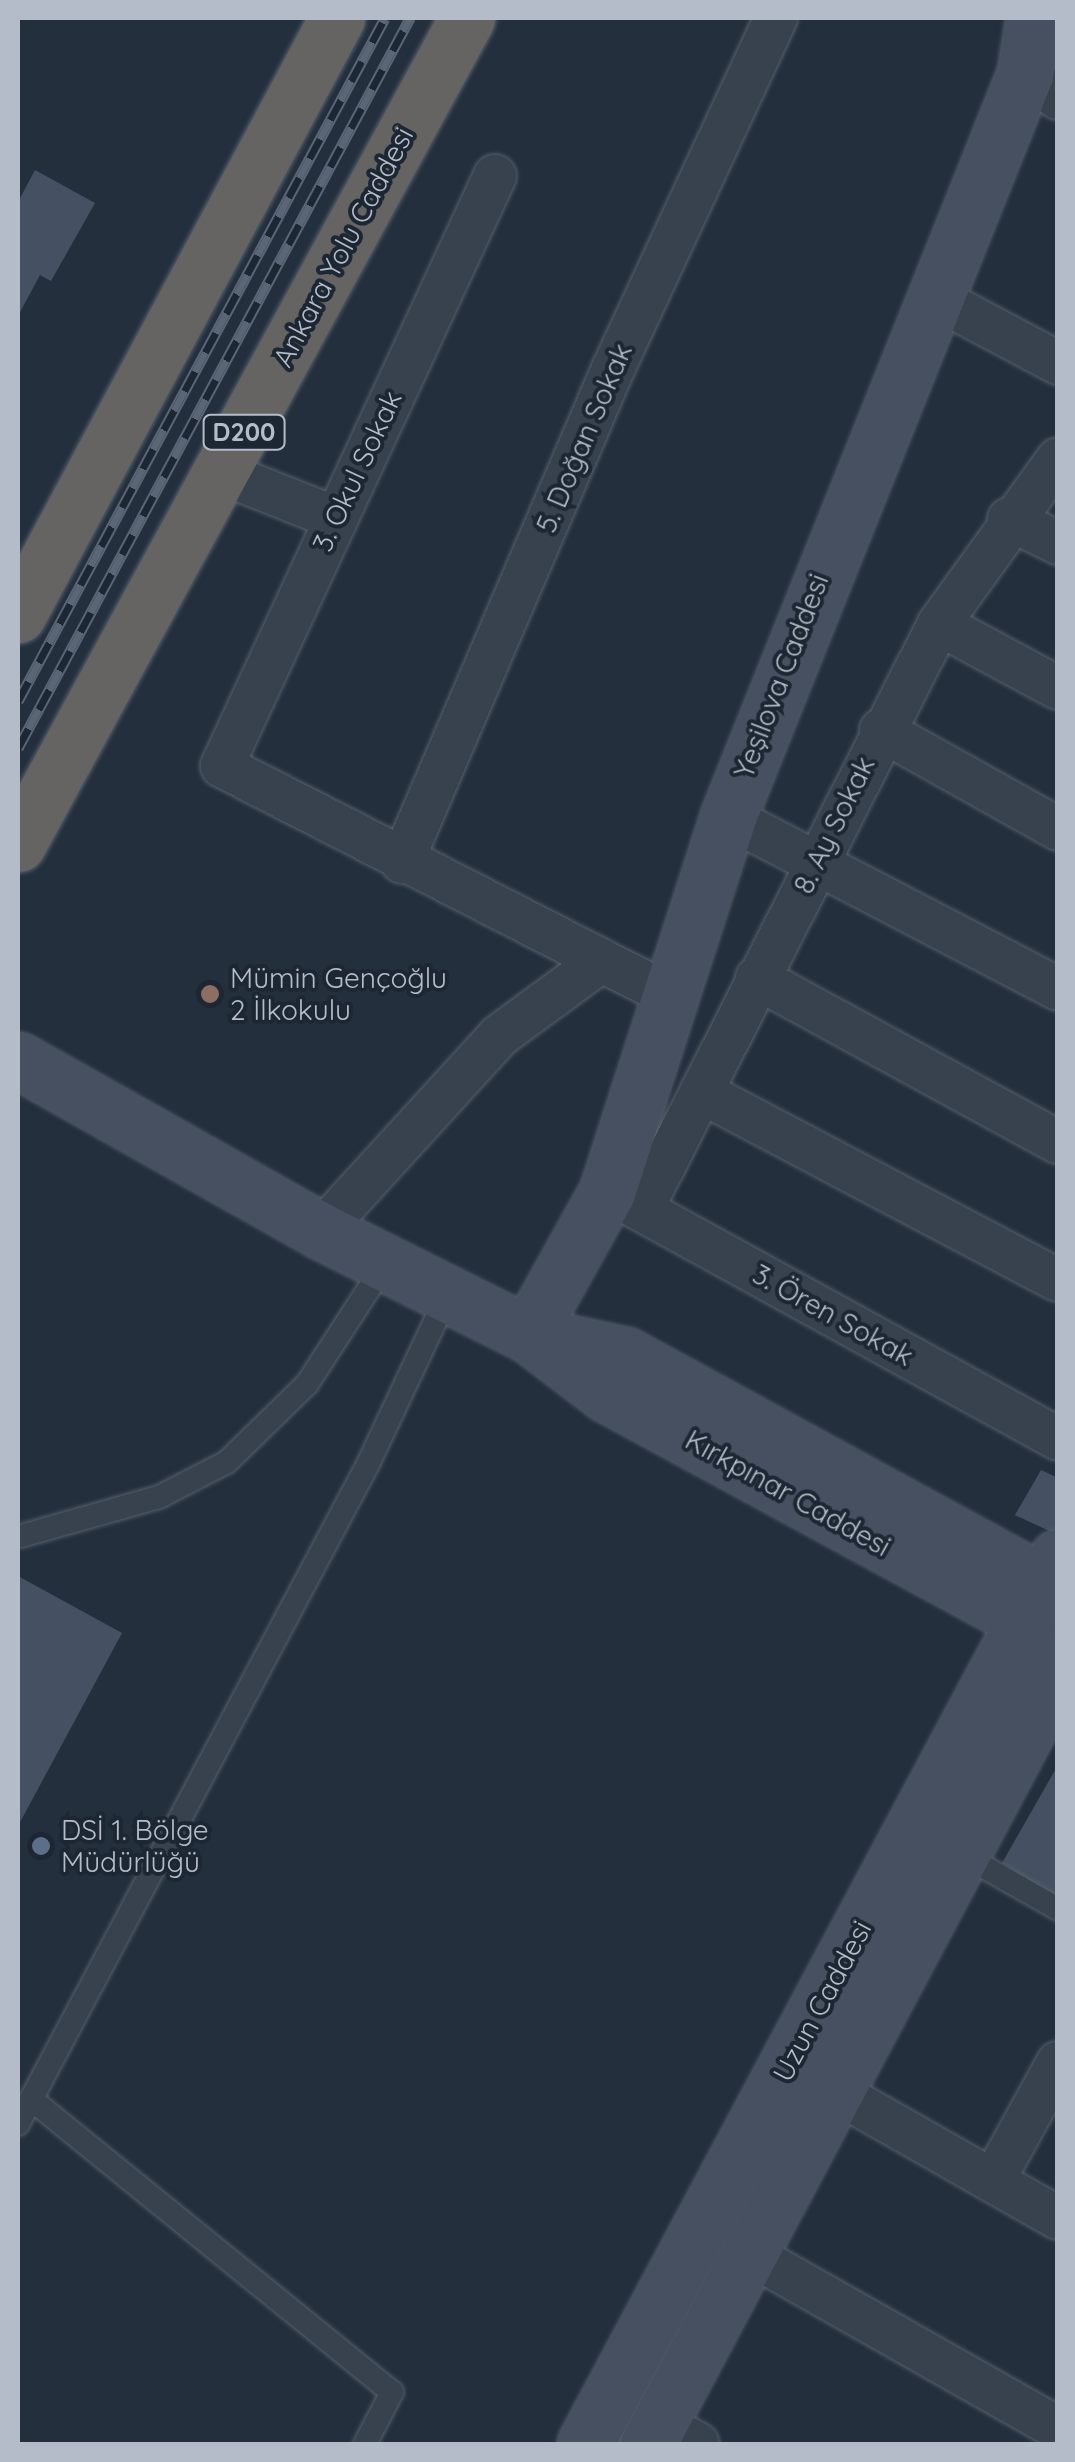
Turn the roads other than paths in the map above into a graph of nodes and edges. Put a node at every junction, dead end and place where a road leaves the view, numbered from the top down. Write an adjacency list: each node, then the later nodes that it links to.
1 (337, 18): 14 (highway)
2 (467, 18): 10 (highway, Ankara Yolu Caddesi / D200)
3 (776, 18): 21 (street, 5. Doğan Sokak)
4 (1034, 18): 5 (main road, Yeşilova Caddesi)
5 (1041, 86): 7 (main road, Yeşilova Caddesi)
6 (496, 176): 11 (street, 3. Okul Sokak)
7 (932, 296): 8 (street); 18 (main road, Yeşilova Caddesi)
8 (1058, 364)
9 (1058, 459): 12 (street, 8. Ay Sokak)
10 (222, 473): 11 (street); 20 (highway, Ankara Yolu Caddesi / D200)
11 (334, 518): 21 (street, 3. Okul Sokak)
12 (1009, 519): 13 (street); 15 (street, 8. Ay Sokak)
13 (1058, 544)
14 (18, 616)
15 (939, 624): 16 (street); 17 (street, 8. Ay Sokak)
16 (1058, 688)
17 (881, 730): 19 (street); 22 (street, 8. Ay Sokak)
18 (728, 816): 22 (street); 26 (main road, Yeşilova Caddesi)
19 (1058, 829)
20 (18, 844)
21 (402, 862): 23 (street)
22 (816, 862): 24 (street, 8. Ay Sokak); 25 (street)
23 (597, 964): 26 (street); 31 (street)
24 (757, 978): 28 (street, 8. Ay Sokak); 29 (street)
25 (1058, 989)
26 (667, 994): 30 (main road, Yeşilova Caddesi)
27 (18, 1060): 31 (main road, Kırkpınar Caddesi)
28 (701, 1092): 30 (street, 8. Ay Sokak); 33 (street)
29 (1058, 1142)
30 (625, 1200): 35 (main road, Yeşilova Caddesi); 36 (street, 3. Ören Sokak)
31 (321, 1231): 32 (main road, Kırkpınar Caddesi)
32 (385, 1264): 34 (main road, Kırkpınar Caddesi); 37 (lane)
33 (1058, 1280)
34 (447, 1296): 35 (main road, Kırkpınar Caddesi); 44 (lane)
35 (528, 1334): 38 (main road, Kırkpınar Caddesi)
36 (1058, 1439)
37 (21, 1536)
38 (1048, 1599): 52 (main road, Uzun Caddesi)
39 (1058, 1672): 40 (main road, Uzun Caddesi)
40 (963, 1855): 41 (lane); 43 (main road, Uzun Caddesi)
41 (1058, 1909)
42 (1058, 2063): 46 (street)
43 (838, 2093): 46 (street); 48 (main road, Uzun Caddesi)
44 (31, 2098): 45 (lane); 51 (lane)
45 (18, 2124)
46 (993, 2181): 47 (street)
47 (1058, 2218)
48 (750, 2254): 49 (street); 50 (main road, Uzun Caddesi)
49 (1058, 2428)
50 (669, 2437)
51 (365, 2444)
52 (585, 2444)

